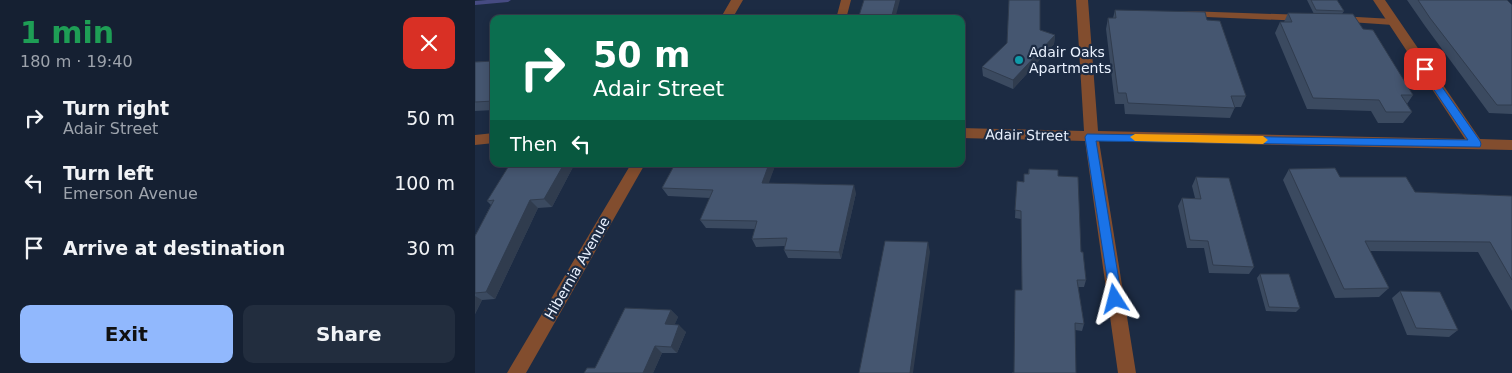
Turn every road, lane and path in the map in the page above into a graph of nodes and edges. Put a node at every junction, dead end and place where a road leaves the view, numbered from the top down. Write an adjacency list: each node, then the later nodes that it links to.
1 (737, 0): 6 (street)
2 (846, 0): 7 (lane)
3 (1082, 0): 10 (street)
4 (1379, 0): 8 (street)
5 (1171, 14): 8 (lane)
6 (728, 15)
7 (842, 15)
8 (1393, 22): 13 (street)
9 (965, 134): 10 (street, Adair Street)
10 (1091, 137): 13 (street, Adair Street); 17 (street)
11 (490, 138): 12 (street)
12 (475, 140)
13 (1476, 144): 14 (street, Adair Street)
14 (1512, 145)
15 (636, 167): 16 (street, Hibernia Avenue)
16 (516, 373)
17 (1127, 373)

